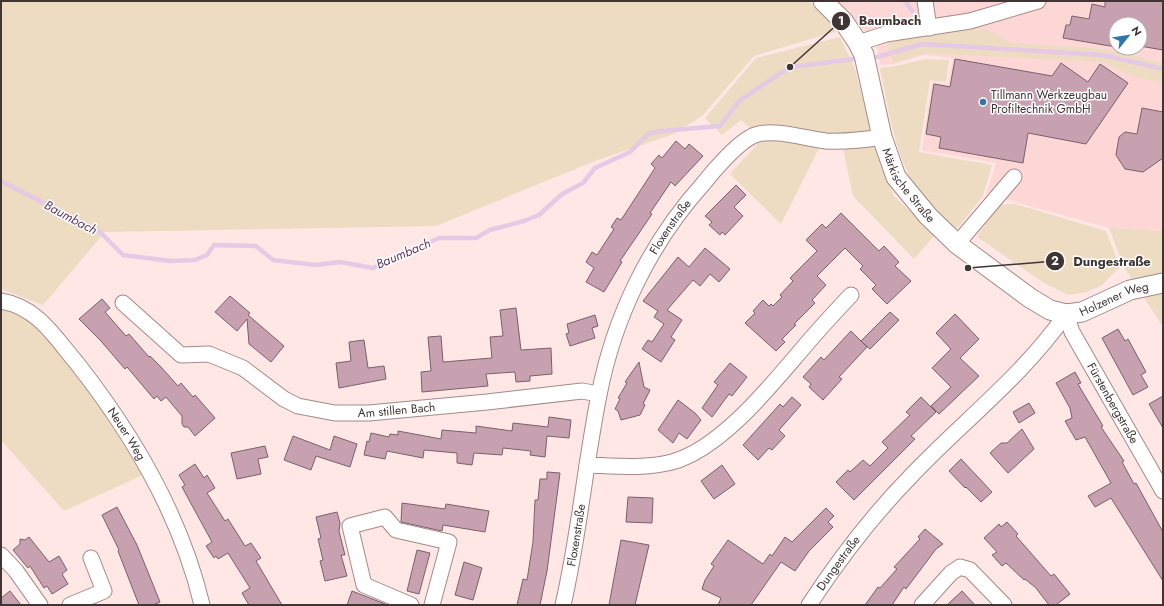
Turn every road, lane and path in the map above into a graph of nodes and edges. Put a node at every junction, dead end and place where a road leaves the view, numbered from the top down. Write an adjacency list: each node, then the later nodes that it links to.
1 (823, 1): 5 (main road, Märkische Straße)
2 (925, 1): 4 (street)
3 (1038, 1): 4 (street)
4 (929, 28): 5 (street)
5 (858, 42): 6 (main road, Märkische Straße)
6 (882, 137): 8 (main road, Märkische Straße); 14 (street, Floxenstraße)
7 (1014, 177): 8 (street)
8 (957, 244): 13 (main road, Märkische Straße)
9 (1163, 283): 13 (main road, Holzener Weg)
10 (851, 295): 15 (street)
11 (1, 301): 21 (street, Neuer Weg)
12 (123, 303): 14 (street, Am stillen Bach)
13 (1066, 314): 16 (street, Fürstenbergstraße); 25 (street, Dungestraße)
14 (599, 394): 15 (street, Floxenstraße)
15 (587, 465): 24 (street, Floxenstraße)
16 (1163, 491)
17 (1, 555): 19 (street)
18 (91, 558): 20 (street)
19 (40, 605)
20 (70, 605)
21 (202, 605)
22 (411, 605): 23 (street)
23 (432, 605)
24 (563, 605)
25 (809, 605)
26 (922, 605): 27 (street)
27 (1004, 605)

